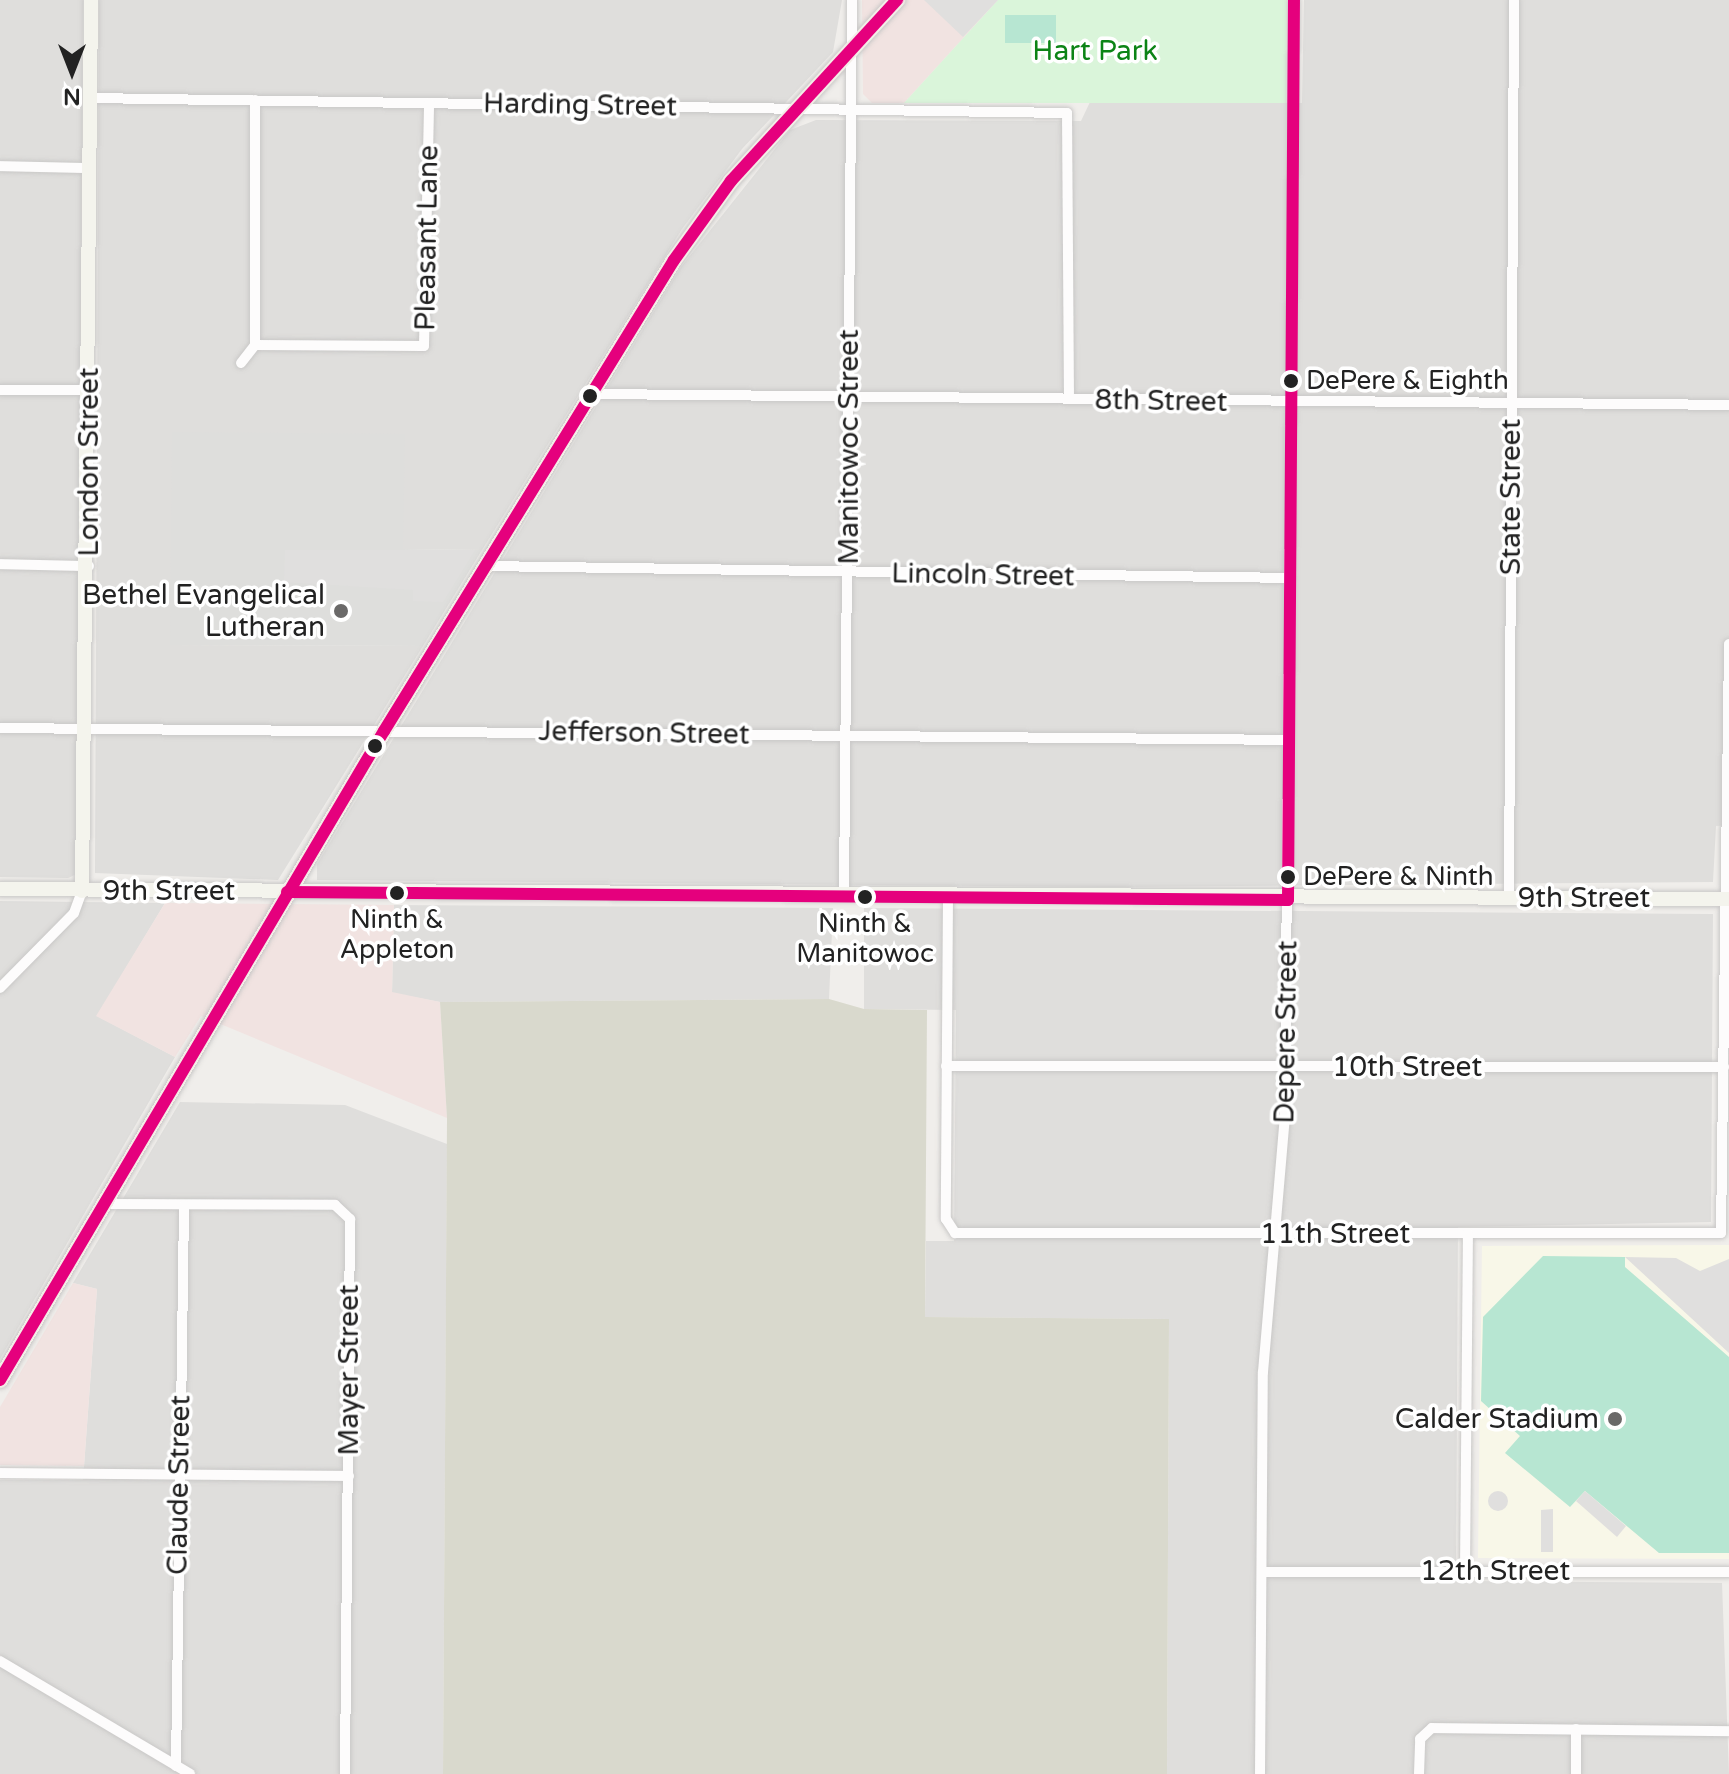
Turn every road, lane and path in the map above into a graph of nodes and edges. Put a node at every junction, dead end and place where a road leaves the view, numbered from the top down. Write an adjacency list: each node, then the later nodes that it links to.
1 (91, 0): 7 (main road, London Street)
2 (852, 0): 6 (street, Manitowoc Street)
3 (897, 0): 6 (main road)
4 (1294, 0): 21 (street, Depere Street)
5 (1514, 0): 22 (street, State Street)
6 (852, 47): 10 (main road); 11 (street, Manitowoc Street)
7 (90, 98): 8 (street, Harding Street); 13 (main road, London Street)
8 (255, 100): 9 (street, Harding Street); 14 (street)
9 (429, 103): 10 (street, Harding Street); 14 (street, Pleasant Lane)
10 (797, 108): 11 (street, Harding Street); 18 (main road)
11 (852, 110): 19 (street, Manitowoc Street); 20 (street, Harding Street)
12 (0, 166): 13 (street)
13 (90, 168): 17 (main road, London Street)
14 (255, 345): 15 (street)
15 (241, 363)
16 (0, 390): 17 (street)
17 (89, 390): 25 (main road, London Street)
18 (593, 394): 19 (street, 8th Street); 26 (main road)
19 (848, 398): 20 (street, 8th Street); 27 (street, Manitowoc Street)
20 (1069, 399): 21 (street, 8th Street)
21 (1291, 402): 22 (street, 8th Street); 28 (street, Depere Street)
22 (1511, 403): 23 (street, 8th Street); 40 (street, State Street)
23 (1729, 405)
24 (0, 564): 25 (street)
25 (89, 566): 31 (main road, London Street)
26 (485, 566): 27 (street, Lincoln Street); 32 (main road)
27 (848, 573): 28 (street, Lincoln Street); 33 (street, Manitowoc Street)
28 (1290, 578): 34 (street, Depere Street)
29 (1729, 644): 41 (street)
30 (0, 728): 31 (street, Jefferson Street)
31 (87, 729): 32 (street, Jefferson Street); 36 (main road, London Street)
32 (384, 731): 33 (street, Jefferson Street); 37 (main road)
33 (846, 736): 34 (street, Jefferson Street); 38 (street, Manitowoc Street)
34 (1288, 740): 42 (street, Depere Street)
35 (0, 889): 36 (main road, 9th Street)
36 (82, 891): 37 (main road, 9th Street); 43 (street, London Street)
37 (287, 892): 38 (main road, 9th Street); 47 (main road)
38 (844, 895): 39 (main road, 9th Street)
39 (948, 896): 42 (main road, 9th Street); 44 (street)
40 (1509, 898): 41 (main road, 9th Street); 42 (main road, 9th Street)
41 (1728, 899): 46 (street)
42 (1288, 900): 45 (street, Depere Street)
43 (0, 988)
44 (946, 1066): 45 (street, 10th Street); 50 (street, 11th Street)
45 (1285, 1067): 46 (street, 10th Street); 50 (street, Depere Street)
46 (1724, 1067): 49 (street, 11th Street)
47 (103, 1204): 48 (street, Mayer Street); 51 (main road)
48 (184, 1205): 53 (street, Claude Street); 54 (street, Mayer Street)
49 (1468, 1233): 50 (street, 11th Street); 55 (street)
50 (1275, 1234): 56 (street, Depere Street)
51 (0, 1380)
52 (0, 1473): 53 (street)
53 (179, 1476): 54 (street); 61 (street, Claude Street)
54 (349, 1476): 63 (street, Mayer Street)
55 (1465, 1571): 56 (street, 12th Street); 57 (street, 12th Street)
56 (1262, 1572): 64 (street, Depere Street)
57 (1729, 1572)
58 (0, 1661): 61 (street)
59 (1576, 1729): 60 (street); 65 (street); 66 (street)
60 (1729, 1731)
61 (176, 1766): 62 (street)
62 (190, 1774)
63 (345, 1774)
64 (1260, 1774)
65 (1419, 1774)
66 (1576, 1774)

